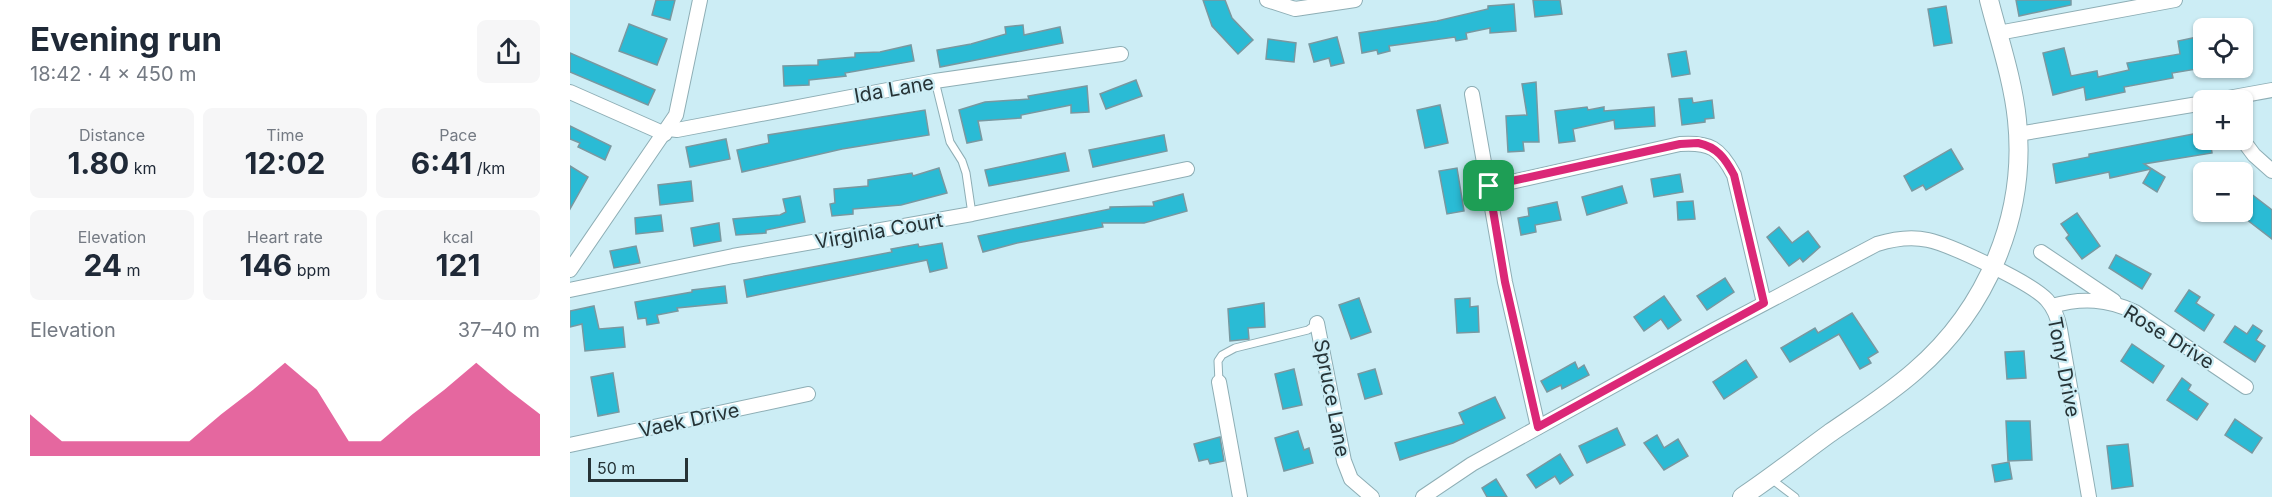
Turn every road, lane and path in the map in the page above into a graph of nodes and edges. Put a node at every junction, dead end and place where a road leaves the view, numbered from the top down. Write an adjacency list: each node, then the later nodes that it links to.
1 (700, 0): 14 (street)
2 (1268, 0): 3 (street)
3 (1355, 0)
4 (1989, 0): 6 (street)
5 (2175, 0): 6 (street)
6 (1998, 33): 15 (street)
7 (1121, 54): 8 (street, Ida Lane)
8 (935, 81): 14 (street, Ida Lane); 20 (lane)
9 (2272, 90): 12 (street)
10 (570, 92): 14 (street)
11 (1472, 94): 19 (street)
12 (2253, 94)
13 (2193, 105): 15 (street)
14 (667, 131): 23 (street)
15 (2018, 134): 22 (street)
16 (2250, 150): 18 (street)
17 (1187, 169): 20 (street, Virginia Court)
18 (2272, 171)
19 (1489, 186): 25 (street); 32 (street)
20 (972, 213): 24 (street, Virginia Court)
21 (2041, 252): 26 (street)
22 (1993, 268): 25 (street, Tony Drive); 27 (street, Tony Drive); 34 (street)
23 (570, 270)
24 (570, 290)
25 (1764, 303): 32 (street, Tony Drive)
26 (2120, 305): 27 (street, Rose Drive); 30 (street, Rose Drive)
27 (2052, 306): 40 (street, Tony Drive)
28 (1317, 324): 29 (lane); 36 (street, Spruce Lane)
29 (1219, 382): 35 (street)
30 (2246, 387)
31 (808, 394): 33 (street, Vaek Drive)
32 (1538, 427): 37 (street, Tony Drive)
33 (570, 445)
34 (1768, 477): 38 (street); 39 (lane)
35 (1240, 497)
36 (1372, 497)
37 (1423, 497)
38 (1742, 497)
39 (1795, 497)
40 (2089, 497)

